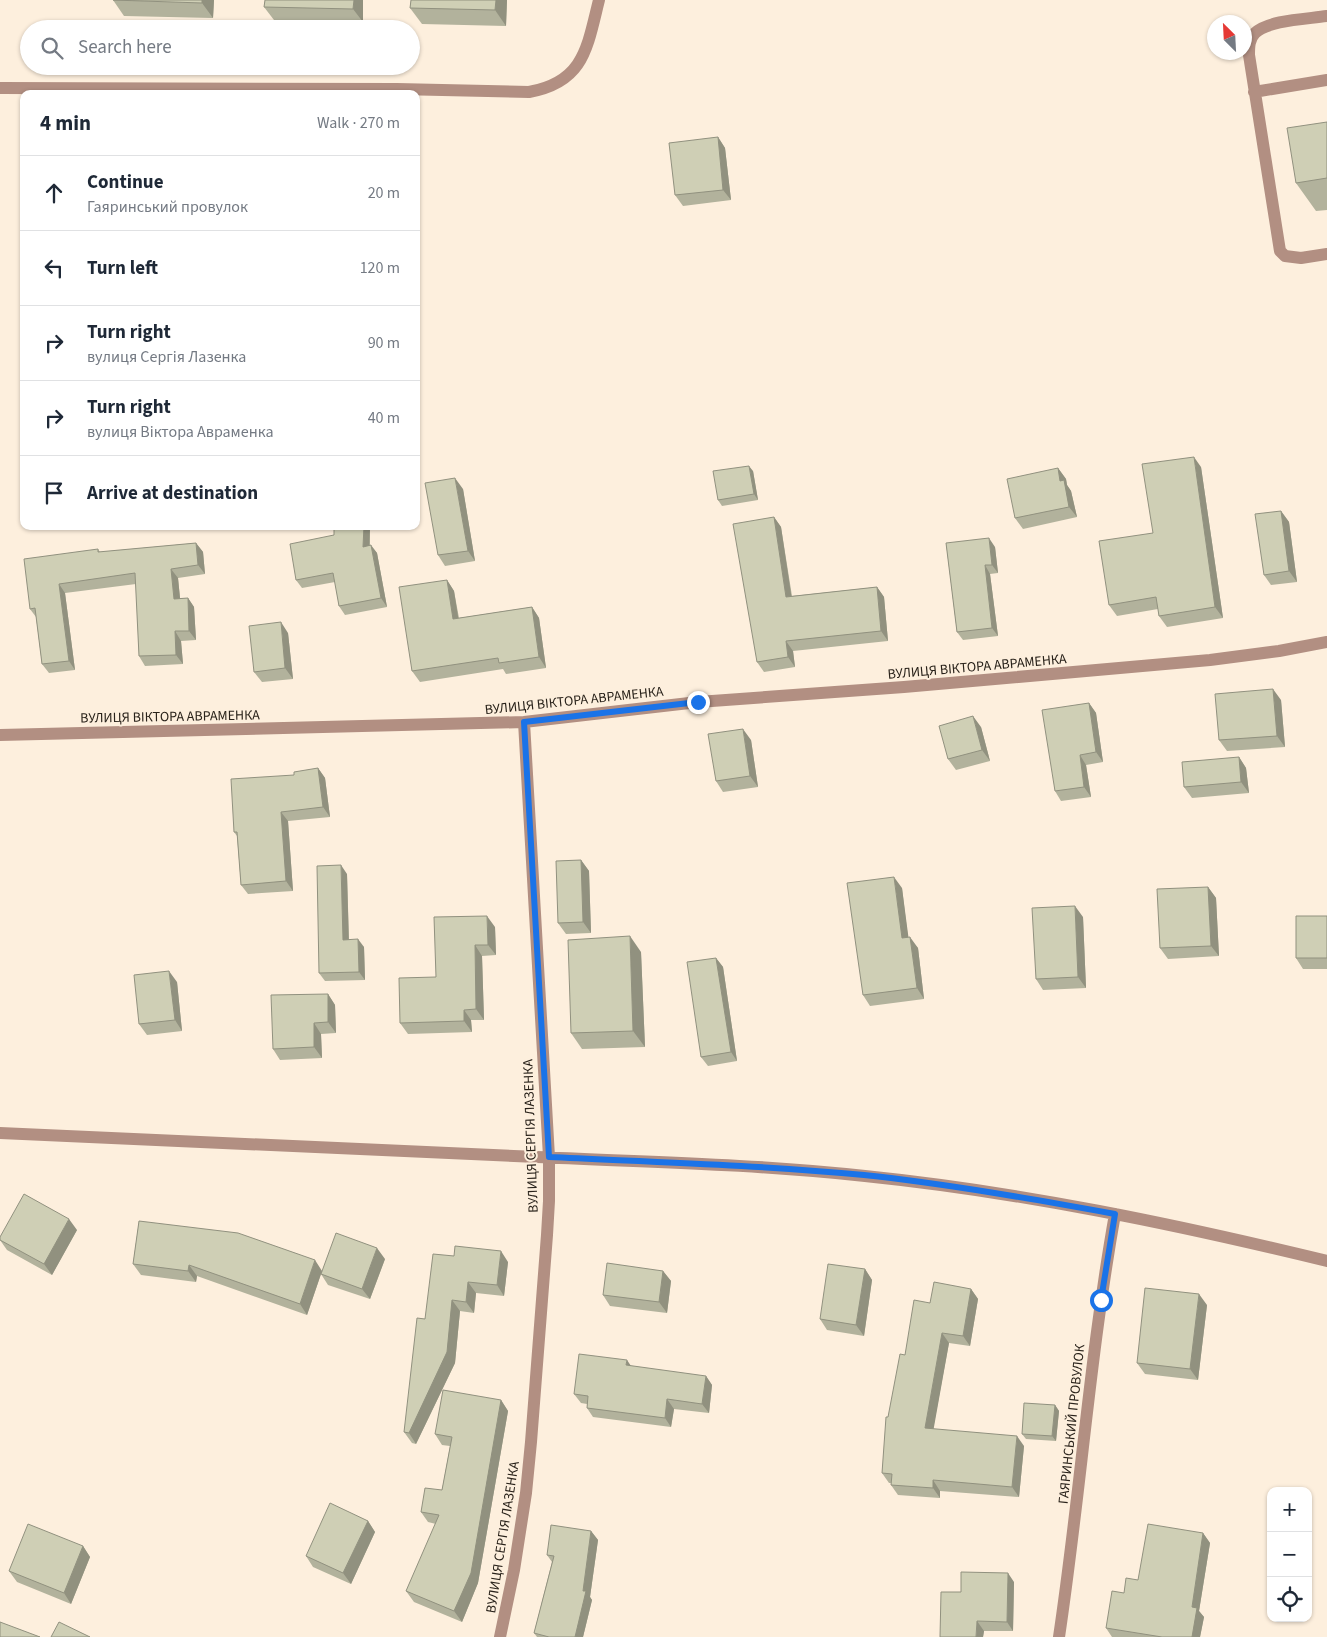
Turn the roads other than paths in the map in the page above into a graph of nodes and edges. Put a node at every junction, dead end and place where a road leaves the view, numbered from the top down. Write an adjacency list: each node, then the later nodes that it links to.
1 (599, 0): 4 (street)
2 (1327, 16): 5 (street)
3 (1327, 80): 5 (street)
4 (0, 88)
5 (1254, 92): 6 (street)
6 (1327, 254)
7 (1327, 642): 8 (street, ВУЛИЦЯ ВІКТОРА АВРАМЕНКА)
8 (524, 722): 9 (street, ВУЛИЦЯ ВІКТОРА АВРАМЕНКА); 11 (street, ВУЛИЦЯ СЕРГІЯ ЛАЗЕНКА)
9 (0, 735)
10 (0, 1133): 11 (street)
11 (549, 1157): 12 (street); 14 (street, ВУЛИЦЯ СЕРГІЯ ЛАЗЕНКА)
12 (1115, 1214): 13 (street); 15 (street, ГАЯРИНСЬКИЙ ПРОВУЛОК)
13 (1327, 1261)
14 (500, 1637)
15 (1059, 1637)

